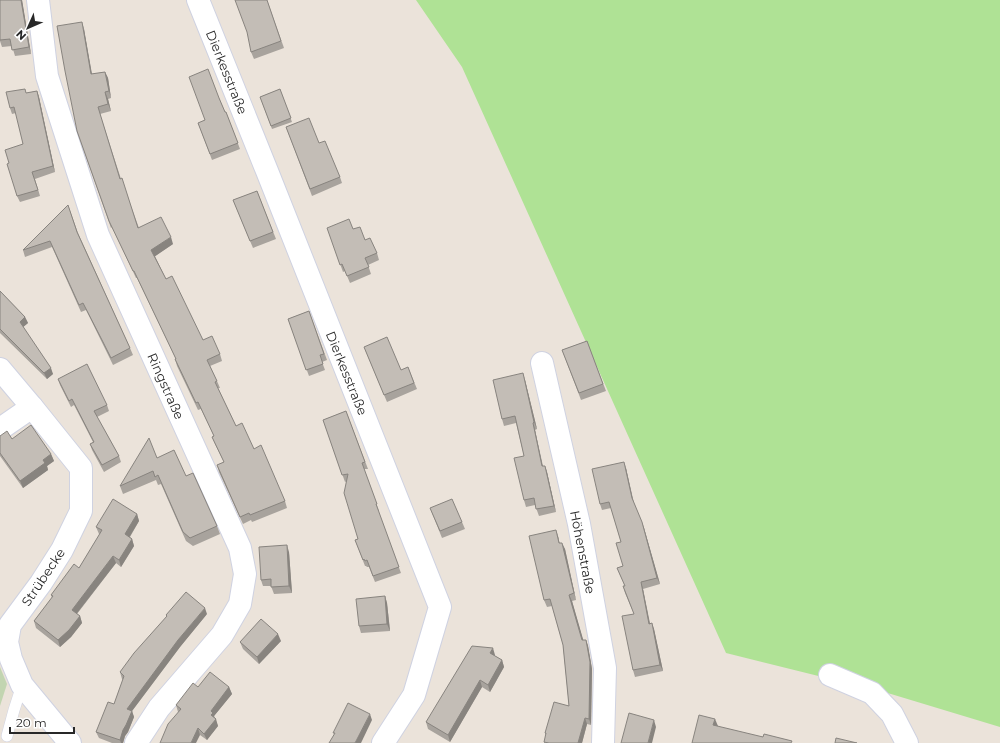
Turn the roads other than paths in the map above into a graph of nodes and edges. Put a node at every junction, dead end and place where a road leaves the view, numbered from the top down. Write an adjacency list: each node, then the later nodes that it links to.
1 (38, 0): 11 (street, Ringstraße)
2 (198, 0): 12 (street, Dierkesstraße)
3 (542, 363): 13 (street, Höhenstraße)
4 (0, 369): 5 (street)
5 (32, 407): 6 (street); 8 (street, Strübecke)
6 (0, 429)
7 (830, 675): 14 (street)
8 (22, 685): 9 (lane); 10 (street, Strübecke)
9 (7, 736)
10 (70, 743)
11 (136, 743)
12 (383, 743)
13 (603, 743)
14 (907, 743)

